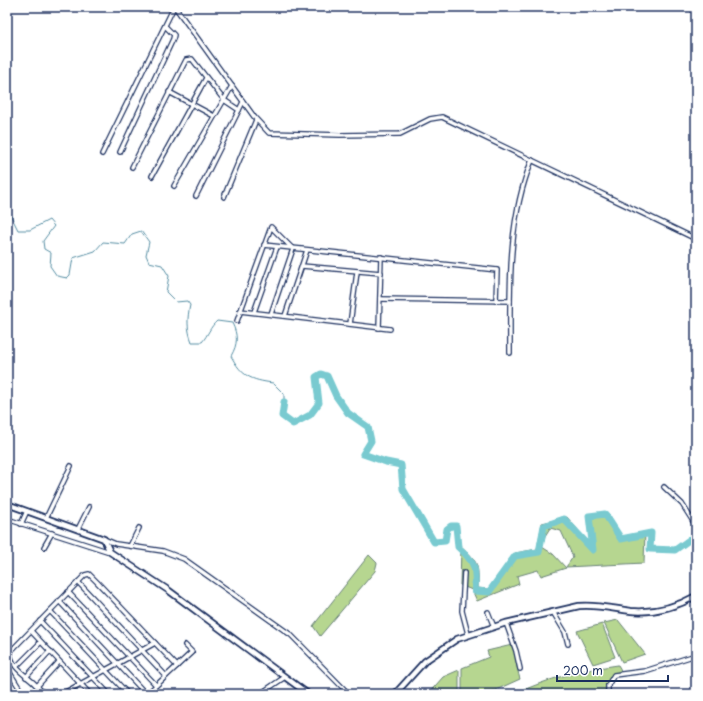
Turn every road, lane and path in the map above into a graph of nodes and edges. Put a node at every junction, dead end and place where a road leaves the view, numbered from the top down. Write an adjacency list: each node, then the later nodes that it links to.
1 (175, 7): 2 (street); 4 (street)
2 (165, 26): 12 (street); 13 (street)
3 (206, 78): 5 (street); 6 (street); 8 (street)
4 (232, 86): 6 (street); 7 (street)
5 (169, 92): 8 (street); 15 (street)
6 (224, 100): 9 (street); 10 (street)
7 (243, 102): 9 (street); 11 (street)
8 (192, 103): 10 (street); 16 (street)
9 (238, 110): 18 (street)
10 (214, 116): 17 (street)
11 (256, 120): 14 (street); 19 (street)
12 (120, 152)
13 (102, 154)
14 (532, 160): 20 (street); 31 (street)
15 (132, 167)
16 (152, 176)
17 (174, 186)
18 (196, 196)
19 (224, 197)
20 (696, 239)
21 (264, 245): 22 (street); 23 (street); 32 (street)
22 (277, 247): 23 (street); 33 (street)
23 (293, 249): 24 (street); 34 (street)
24 (307, 250): 25 (street); 26 (street)
25 (381, 257): 28 (street); 30 (street)
26 (302, 266): 27 (street); 35 (street)
27 (357, 272): 28 (street); 37 (street)
28 (381, 273): 29 (street)
29 (380, 299): 30 (street); 38 (street)
30 (496, 301): 31 (street)
31 (510, 301): 40 (street)
32 (240, 311): 33 (street); 36 (street)
33 (254, 312): 34 (street)
34 (271, 314): 35 (street)
35 (285, 316): 37 (street)
36 (237, 321)
37 (350, 324): 38 (street)
38 (379, 328): 39 (street)
39 (390, 329)
40 (510, 353)
41 (71, 466): 46 (street)
42 (664, 487): 49 (street)
43 (7, 504): 45 (street)
44 (89, 507): 51 (street)
45 (27, 512): 46 (street); 48 (street)
46 (46, 518): 51 (street)
47 (7, 519): 48 (street)
48 (21, 524): 52 (street)
49 (695, 525)
50 (139, 528): 54 (street)
51 (78, 529): 53 (street)
52 (52, 533): 55 (street); 56 (street)
53 (104, 539): 54 (street); 56 (street)
54 (130, 546): 103 (street)
55 (44, 547)
56 (110, 552): 88 (street)
57 (464, 573): 69 (street)
58 (78, 582): 59 (street); 71 (street); 74 (street)
59 (68, 592): 61 (street); 77 (street)
60 (696, 596): 64 (street)
61 (59, 601): 62 (street); 79 (street)
62 (50, 611): 65 (street); 84 (street)
63 (488, 612): 67 (street)
64 (553, 612): 66 (street); 72 (street)
65 (40, 621): 68 (street); 87 (street)
66 (506, 623): 67 (street); 83 (street)
67 (494, 627): 69 (street)
68 (31, 630): 70 (street); 80 (street)
69 (468, 634): 104 (street)
70 (41, 642): 75 (street); 80 (street)
71 (155, 643): 74 (street); 81 (street)
72 (568, 644)
73 (185, 645): 81 (street)
74 (142, 650): 77 (street); 85 (street)
75 (50, 651): 78 (street); 86 (street)
76 (696, 655): 105 (street)
77 (130, 657): 79 (street); 91 (street)
78 (59, 662): 89 (street); 90 (street)
79 (118, 664): 84 (street); 100 (street)
80 (17, 666): 86 (street)
81 (177, 666): 85 (street)
82 (7, 668): 93 (street)
83 (520, 669)
84 (106, 670): 87 (street); 99 (street)
85 (166, 676): 91 (street)
86 (26, 677): 90 (street)
87 (93, 677): 89 (street); 98 (street)
88 (285, 677): 101 (street); 102 (street)
89 (81, 684): 92 (street); 97 (street)
90 (38, 685): 94 (street)
91 (156, 685): 100 (street)
92 (69, 690): 95 (street); 96 (street)
93 (23, 694)
94 (43, 694)
95 (62, 694)
96 (72, 694)
97 (90, 694)
98 (109, 694)
99 (128, 694)
100 (146, 694)
101 (260, 694)
102 (308, 694)
103 (349, 694)
104 (395, 694)
105 (608, 694)

